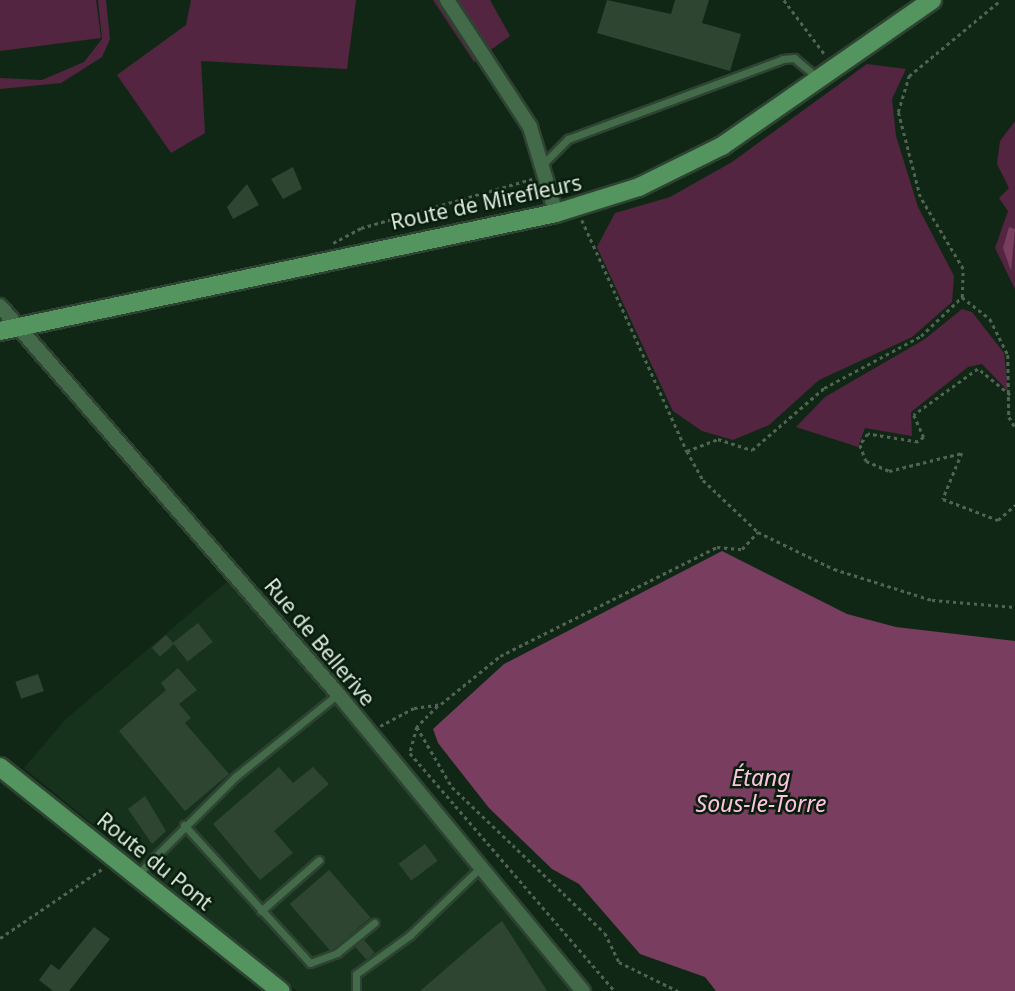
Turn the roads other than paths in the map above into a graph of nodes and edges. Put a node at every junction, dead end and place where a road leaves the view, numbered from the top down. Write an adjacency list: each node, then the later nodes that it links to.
1 (447, 0): 4 (street)
2 (932, 0): 3 (street, Route de Mirefleurs)
3 (819, 78): 4 (lane); 5 (street, Route de Mirefleurs)
4 (542, 165): 5 (street)
5 (556, 213): 7 (street, Route de Mirefleurs)
6 (0, 306): 7 (street, Rue de Bellerive)
7 (20, 325): 8 (street, Route de Mirefleurs); 9 (street, Rue de Bellerive)
8 (0, 331)
9 (338, 694): 11 (lane); 13 (street, Rue de Bellerive)
10 (0, 767): 14 (street, Route du Pont)
11 (184, 825): 14 (lane); 15 (lane)
12 (319, 860): 15 (lane)
13 (481, 867): 18 (lane); 19 (street, Rue de Bellerive)
14 (137, 876): 17 (street, Route du Pont)
15 (261, 911): 16 (lane)
16 (374, 923)
17 (281, 991)
18 (356, 991)
19 (583, 991)

